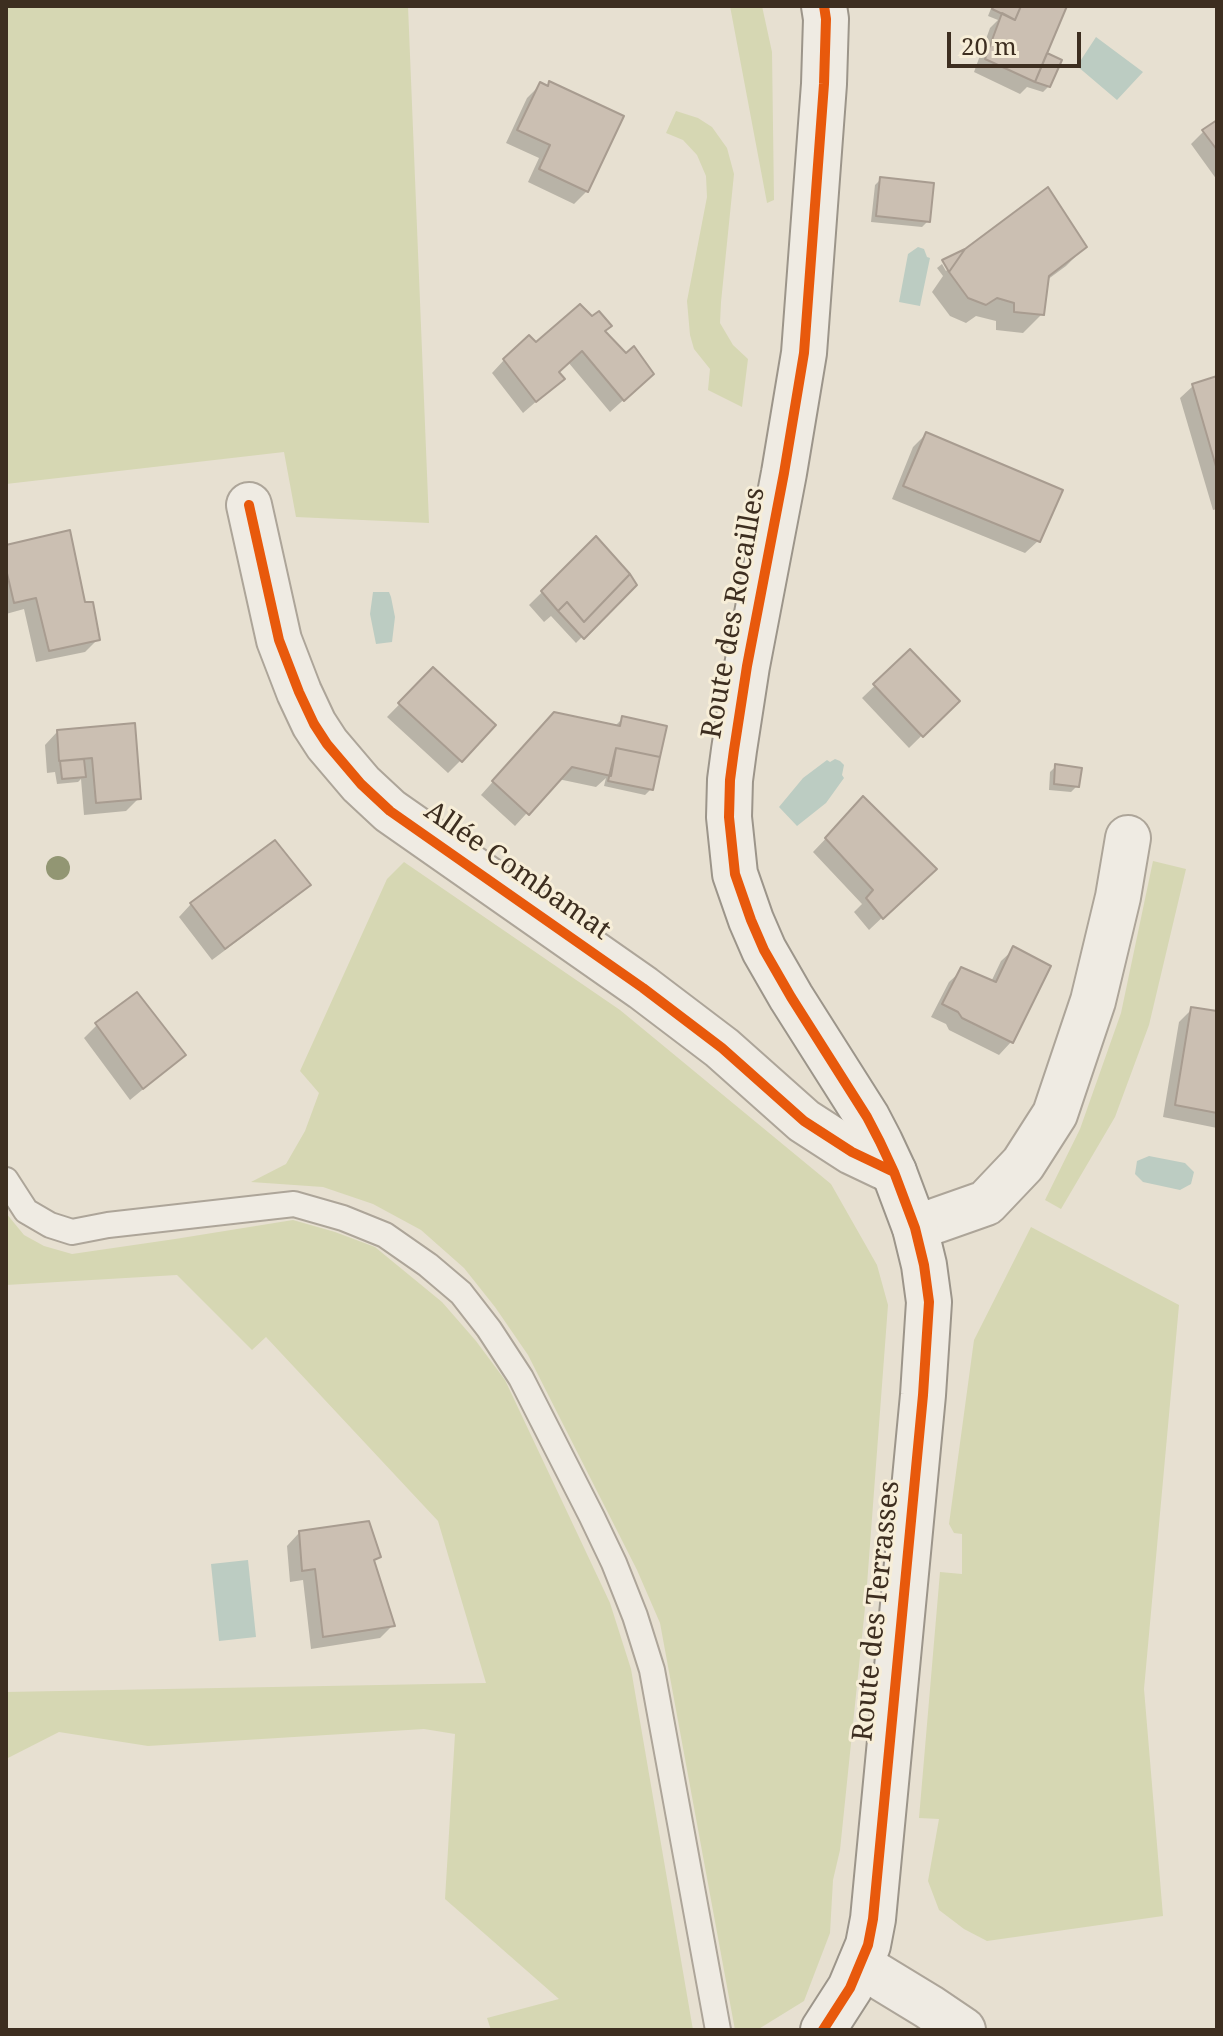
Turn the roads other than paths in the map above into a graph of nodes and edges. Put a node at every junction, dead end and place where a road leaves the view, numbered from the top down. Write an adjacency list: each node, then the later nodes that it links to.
1 (824, 6): 5 (street, Route des Rocailles)
2 (249, 505): 5 (street, Allée Combamat)
3 (1128, 838): 5 (street)
4 (6, 1180): 7 (lane)
5 (903, 1196): 6 (street, Route des Terrasses)
6 (860, 1965): 8 (street, Route des Terrasses); 9 (street)
7 (718, 2030)
8 (823, 2030)
9 (963, 2030)

